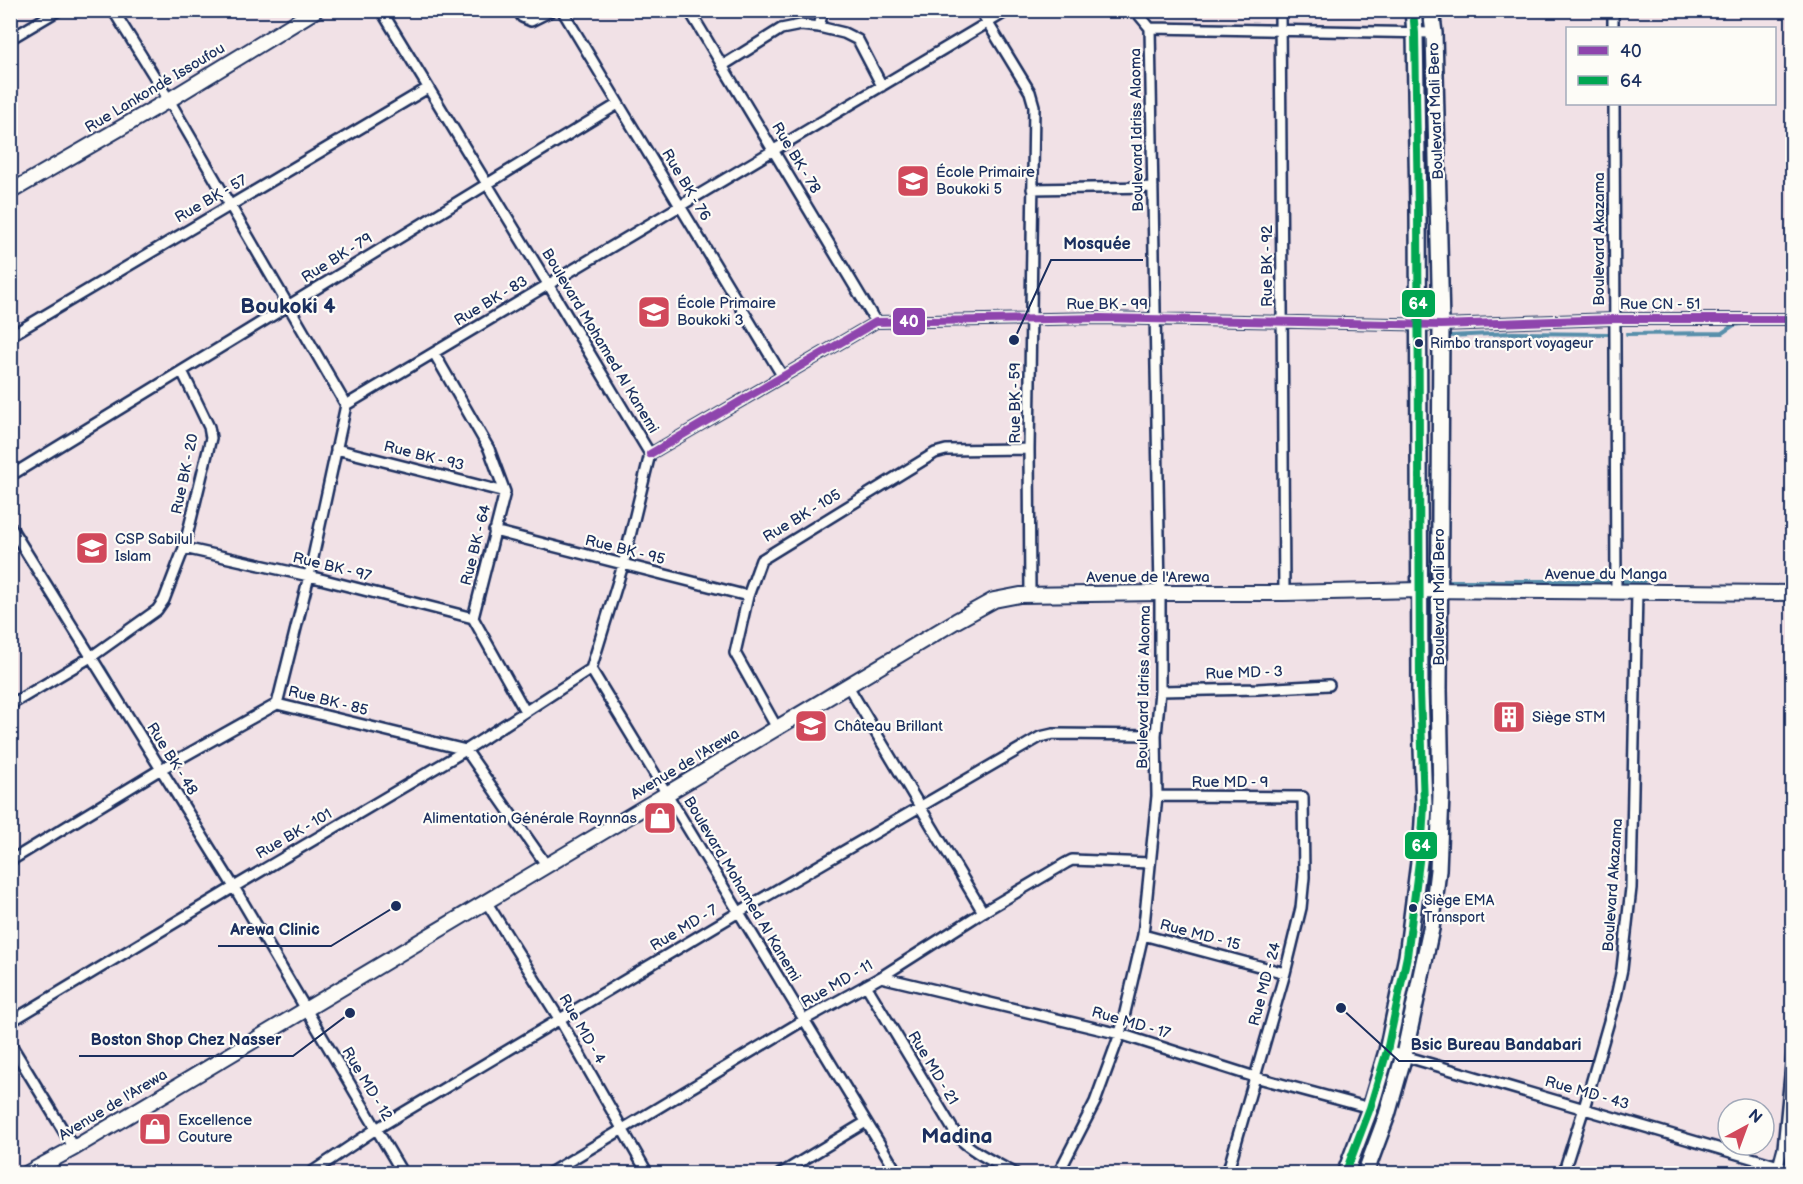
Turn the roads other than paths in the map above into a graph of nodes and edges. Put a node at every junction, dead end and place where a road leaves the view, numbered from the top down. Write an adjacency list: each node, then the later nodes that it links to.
1 (59, 10): 24 (street)
2 (113, 10): 28 (street)
3 (316, 10): 28 (street, Rue Lankondé Issoufou)
4 (381, 10): 27 (street, Boulevard Mohamed Al Kanemi)
5 (518, 10): 6 (street)
6 (553, 10)
7 (562, 10): 29 (street, Rue BK - 76)
8 (689, 10): 25 (street, Rue BK - 78)
9 (823, 10): 18 (street)
10 (980, 10): 17 (street, Rue BK - 59)
11 (1009, 10): 17 (street, Rue BK - 83)
12 (1135, 10): 20 (street, Boulevard Idriss Alaoma)
13 (1280, 10): 21 (street, Rue BK - 92)
14 (1413, 10): 22 (main road, Boulevard Mali Bero)
15 (1431, 10): 23 (main road, Boulevard Mali Bero)
16 (1613, 10): 19 (street)
17 (988, 23): 26 (street, Rue BK - 83); 34 (street, Rue BK - 59)
18 (819, 27): 25 (street); 26 (street)
19 (1613, 27)
20 (1150, 28): 21 (street); 33 (street, Boulevard Idriss Alaoma)
21 (1281, 31): 22 (street); 44 (street, Rue BK - 92)
22 (1415, 33): 23 (street); 46 (main road, Boulevard Mali Bero)
23 (1434, 33): 47 (main road, Boulevard Mali Bero)
24 (10, 39)
25 (722, 66): 31 (street, Rue BK - 78)
26 (882, 86): 31 (street, Rue BK - 83)
27 (428, 88): 32 (street, Boulevard Mohamed Al Kanemi); 37 (street, Rue BK - 57)
28 (170, 100): 35 (street, Rue Lankondé Issoufou); 37 (street)
29 (618, 104): 32 (street, Rue BK - 79); 36 (street, Rue BK - 76)
30 (1614, 105): 42 (street, Boulevard Akazama)
31 (773, 150): 36 (street, Rue BK - 83); 45 (street, Rue BK - 78)
32 (487, 184): 38 (street, Boulevard Mohamed Al Kanemi); 39 (street, Rue BK - 79)
33 (1153, 187): 34 (street); 41 (street, Boulevard Idriss Alaoma)
34 (1032, 189): 40 (street, Rue BK - 59)
35 (10, 192)
36 (680, 205): 38 (street, Rue BK - 83); 51 (street, Rue BK - 76)
37 (230, 206): 39 (street); 48 (street, Rue BK - 57)
38 (548, 284): 49 (street, Rue BK - 83); 55 (street, Boulevard Mohamed Al Kanemi)
39 (288, 306): 50 (street, Rue BK - 79); 52 (street)
40 (1030, 319): 41 (street, Rue BK - 99); 45 (street, Rue BK - 99); 54 (street, Rue BK - 59)
41 (1156, 319): 44 (street, Rue BK - 99); 67 (street, Boulevard Idriss Alaoma)
42 (1614, 319): 43 (street, Rue CN - 51); 47 (street, Rue CN - 51); 65 (street, Boulevard Akazama)
43 (1792, 319)
44 (1282, 321): 46 (street, Rue BK - 99); 68 (street, Rue BK - 92)
45 (876, 322): 51 (street, Rue BK - 99)
46 (1419, 324): 47 (street, Rue CN - 51); 63 (main road, Boulevard Mali Bero)
47 (1441, 325): 64 (main road, Boulevard Mali Bero)
48 (10, 336)
49 (434, 353): 52 (street, Rue BK - 83); 57 (street, Rue BK - 64)
50 (182, 371): 56 (street, Rue BK - 79); 60 (street, Rue BK - 20)
51 (783, 376): 55 (street, Rue BK - 99)
52 (346, 405): 53 (street)
53 (336, 449): 57 (street, Rue BK - 93); 62 (street)
54 (1029, 449): 70 (street, Rue BK - 59); 71 (street, Rue BK - 105)
55 (650, 454): 61 (street, Boulevard Mohamed Al Kanemi)
56 (10, 476)
57 (505, 492): 59 (street, Rue BK - 64)
58 (10, 526): 73 (street, Rue BK - 48)
59 (494, 531): 61 (street, Rue BK - 95); 72 (street, Rue BK - 64)
60 (184, 548): 62 (street, Rue BK - 97); 73 (street, Rue BK - 20)
61 (623, 565): 71 (street, Rue BK - 95); 74 (street, Boulevard Mohamed Al Kanemi)
62 (309, 576): 72 (street, Rue BK - 97); 78 (street)
63 (1420, 590): 64 (street, Avenue du Manga); 68 (street, Avenue de l'Arewa); 106 (main road, Boulevard Mali Bero)
64 (1439, 591): 65 (street, Avenue du Manga); 108 (main road, Boulevard Mali Bero)
65 (1616, 591): 66 (street, Avenue du Manga)
66 (1637, 591): 69 (street, Avenue du Manga); 111 (street, Boulevard Akazama)
67 (1160, 593): 68 (street, Avenue de l'Arewa); 70 (street, Avenue de l'Arewa); 77 (street, Boulevard Idriss Alaoma)
68 (1284, 593)
69 (1792, 593)
70 (1030, 595): 76 (street, Avenue de l'Arewa)
71 (748, 597): 81 (street, Rue BK - 105)
72 (473, 618): 80 (street)
73 (91, 657): 79 (street, Rue BK - 20); 84 (street, Rue BK - 48)
74 (591, 669): 80 (street, Rue BK - 101); 85 (street, Boulevard Mohamed Al Kanemi)
75 (1329, 685): 77 (street, Rue MD - 3)
76 (848, 686): 81 (street, Avenue de l'Arewa); 88 (street)
77 (1160, 690): 82 (street, Boulevard Idriss Alaoma)
78 (277, 704): 83 (street, Rue BK - 85); 84 (street, Rue BK - 85)
79 (10, 705)
80 (525, 711): 83 (street, Rue BK - 101)
81 (777, 728): 85 (street, Avenue de l'Arewa)
82 (1156, 735): 86 (street, Boulevard Idriss Alaoma); 88 (street, Rue MD - 7)
83 (466, 750): 91 (street); 92 (street, Rue BK - 101)
84 (161, 769): 89 (street, Rue BK - 85); 92 (street, Rue BK - 48)
85 (668, 795): 91 (street, Avenue de l'Arewa); 94 (street, Boulevard Mohamed Al Kanemi)
86 (1157, 796): 87 (street, Rue MD - 9); 90 (street, Boulevard Idriss Alaoma)
87 (1303, 797): 97 (street, Rue MD - 24)
88 (921, 806): 94 (street, Rue MD - 7); 95 (street)
89 (10, 861)
90 (1150, 863): 95 (street, Rue MD - 11); 96 (street, Boulevard Idriss Alaoma)
91 (547, 866): 93 (street, Avenue de l'Arewa)
92 (234, 886): 100 (street, Rue BK - 48); 103 (street, Rue BK - 101)
93 (487, 903): 100 (street, Avenue de l'Arewa); 101 (street, Rue MD - 4)
94 (739, 912): 101 (street, Rue MD - 7); 102 (street, Boulevard Mohamed Al Kanemi)
95 (983, 912): 98 (street, Rue MD - 11)
96 (1143, 935): 97 (street, Rue MD - 15); 104 (street, Boulevard Idriss Alaoma)
97 (1285, 973): 109 (street, Rue MD - 24)
98 (881, 977): 99 (street, Rue MD - 11); 104 (street, Rue MD - 17)
99 (866, 985): 102 (street, Rue MD - 11); 126 (street, Rue MD - 21)
100 (306, 1010): 113 (street, Rue MD - 12); 115 (street, Avenue de l'Arewa)
101 (561, 1020): 113 (street, Rue MD - 7); 114 (street, Rue MD - 4)
102 (804, 1020): 112 (street, Boulevard Mohamed Al Kanemi); 114 (street, Rue MD - 11)
103 (10, 1022)
104 (1120, 1034): 109 (street, Rue MD - 17); 119 (street, Boulevard Idriss Alaoma)
105 (10, 1043): 115 (street)
106 (1387, 1051): 108 (street, Rue MD - 43); 110 (main road, Boulevard Mali Bero)
107 (1792, 1054): 116 (street)
108 (1404, 1055): 111 (street, Rue MD - 43); 129 (main road, Boulevard Mali Bero)
109 (1255, 1077): 110 (street, Rue MD - 17); 127 (street, Rue MD - 24)
110 (1371, 1108): 128 (main road, Boulevard Mali Bero)
111 (1584, 1108): 116 (street, Rue MD - 43); 130 (street, Boulevard Akazama)
112 (866, 1122): 124 (street); 125 (street, Boulevard Mohamed Al Kanemi)
113 (376, 1129): 121 (street, Rue MD - 7); 122 (street, Rue MD - 12)
114 (622, 1129): 118 (street, Rue MD - 11); 123 (street, Rue MD - 4)
115 (74, 1148): 120 (street, Avenue de l'Arewa)
116 (1778, 1170): 117 (street, Rue MD - 43)
117 (1792, 1170)
118 (552, 1172)
119 (1061, 1172)
120 (26, 1173)
121 (309, 1173)
122 (403, 1173)
123 (648, 1173)
124 (780, 1173)
125 (898, 1173)
126 (1016, 1173)
127 (1227, 1173)
128 (1345, 1173)
129 (1365, 1173)
130 (1563, 1173)

